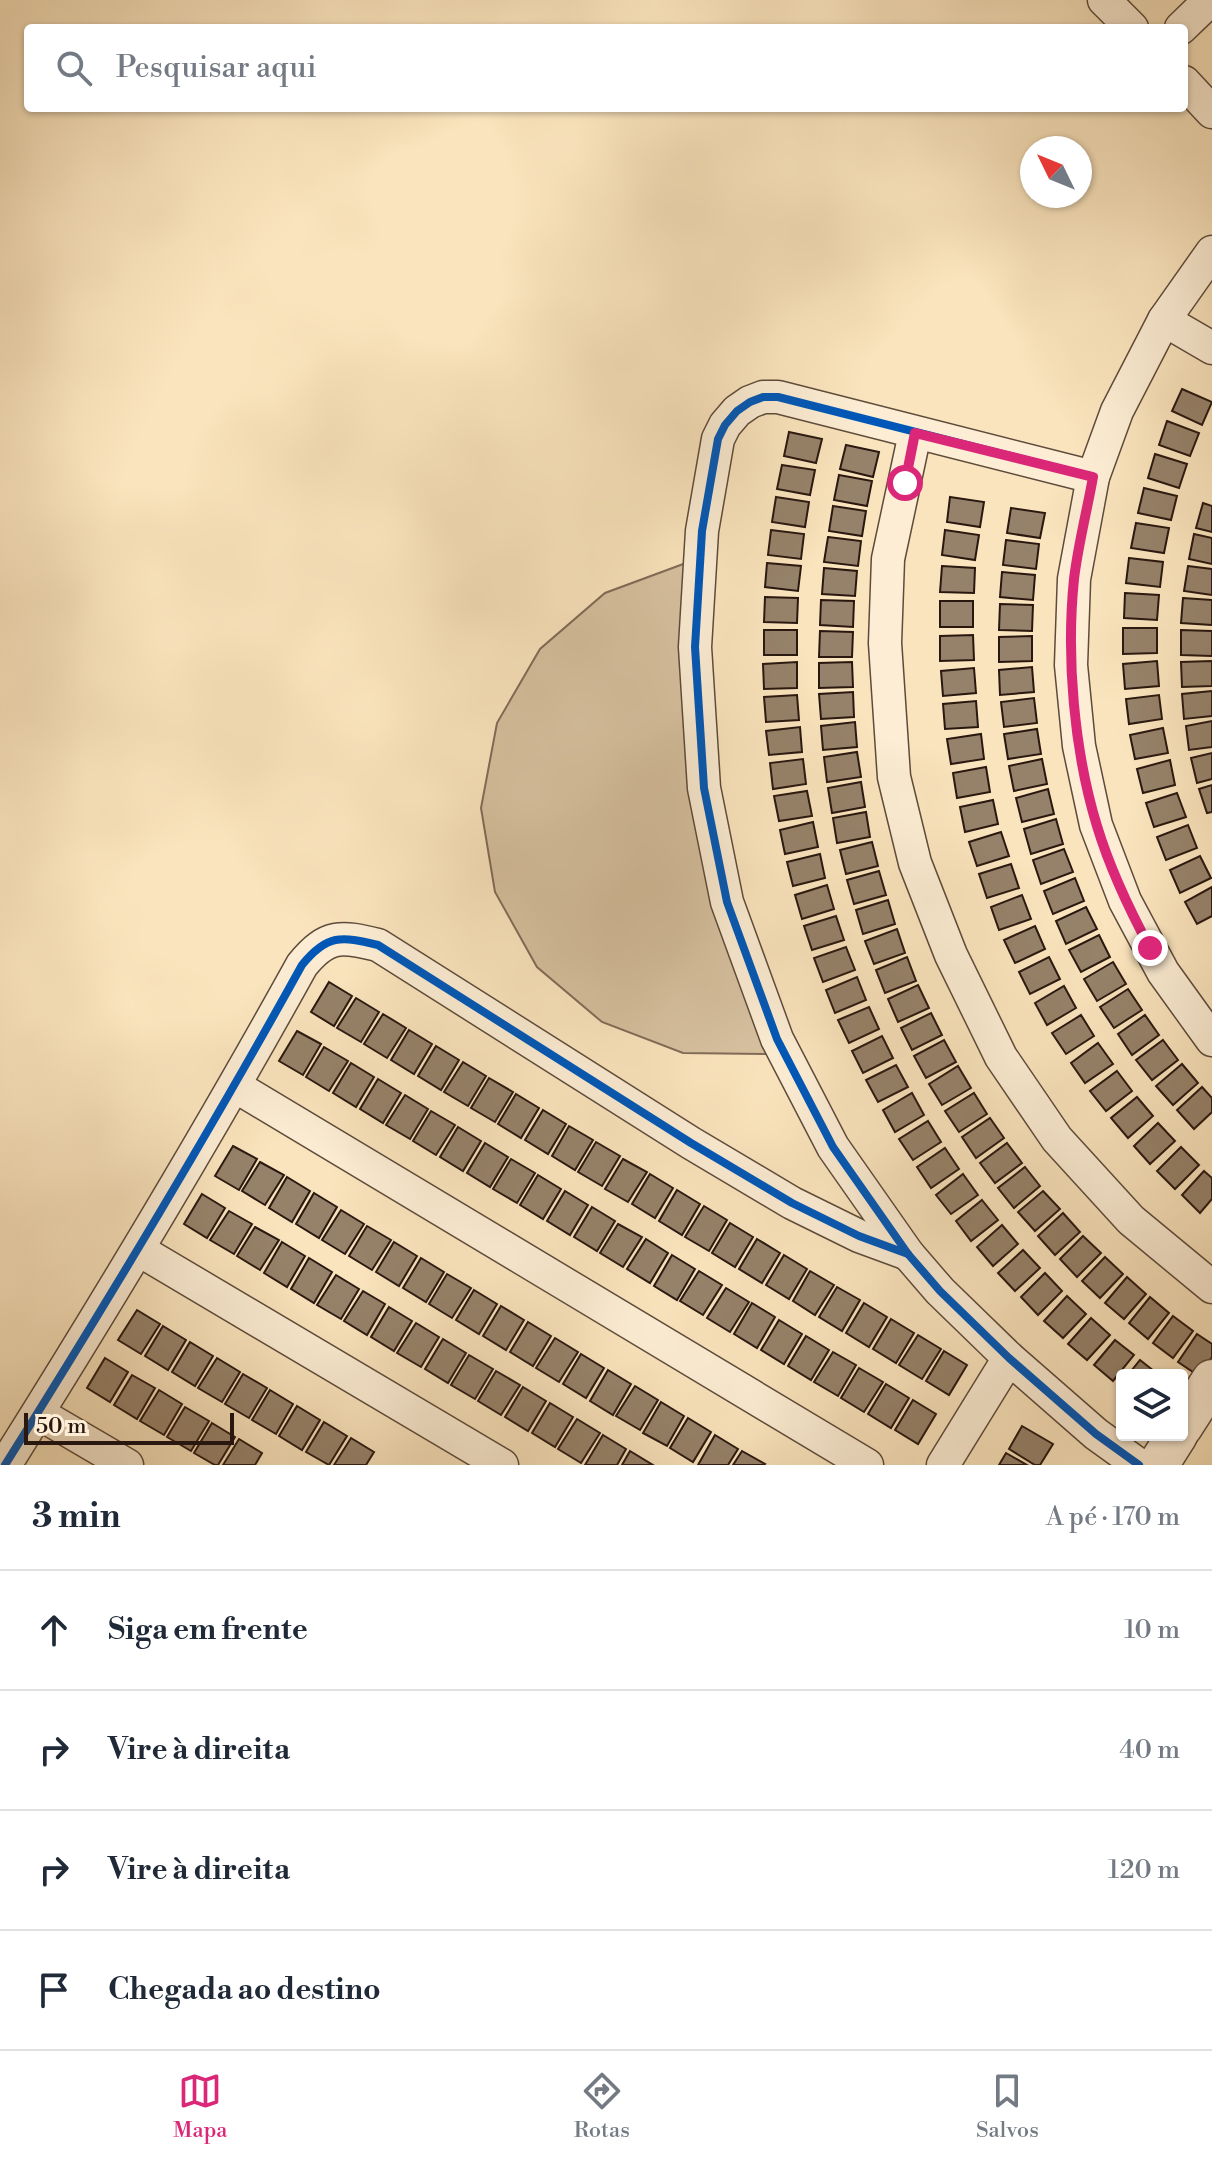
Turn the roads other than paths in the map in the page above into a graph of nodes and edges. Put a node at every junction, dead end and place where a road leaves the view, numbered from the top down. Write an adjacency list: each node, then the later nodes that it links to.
1 (1104, 0): 3 (street)
2 (1210, 0): 4 (street)
3 (1128, 24)
4 (1185, 24)
5 (1188, 86): 6 (street)
6 (1212, 112)
7 (1212, 252): 8 (street)
8 (1164, 320): 9 (street); 11 (street)
9 (1212, 348)
10 (915, 433): 11 (street); 15 (street); 16 (street)
11 (1093, 477): 12 (street)
12 (1212, 1040)
13 (235, 1086): 14 (street); 15 (street); 25 (street)
14 (139, 1250): 19 (street); 24 (street)
15 (908, 1254): 17 (street)
16 (1212, 1287)
17 (1009, 1358): 26 (street); 27 (street)
18 (1212, 1380): 20 (street)
19 (38, 1413): 22 (street); 23 (street)
20 (1188, 1418)
21 (1173, 1441): 28 (street)
22 (5, 1465)
23 (127, 1465)
24 (502, 1465)
25 (867, 1465)
26 (943, 1465)
27 (1139, 1465)
28 (1158, 1465)

